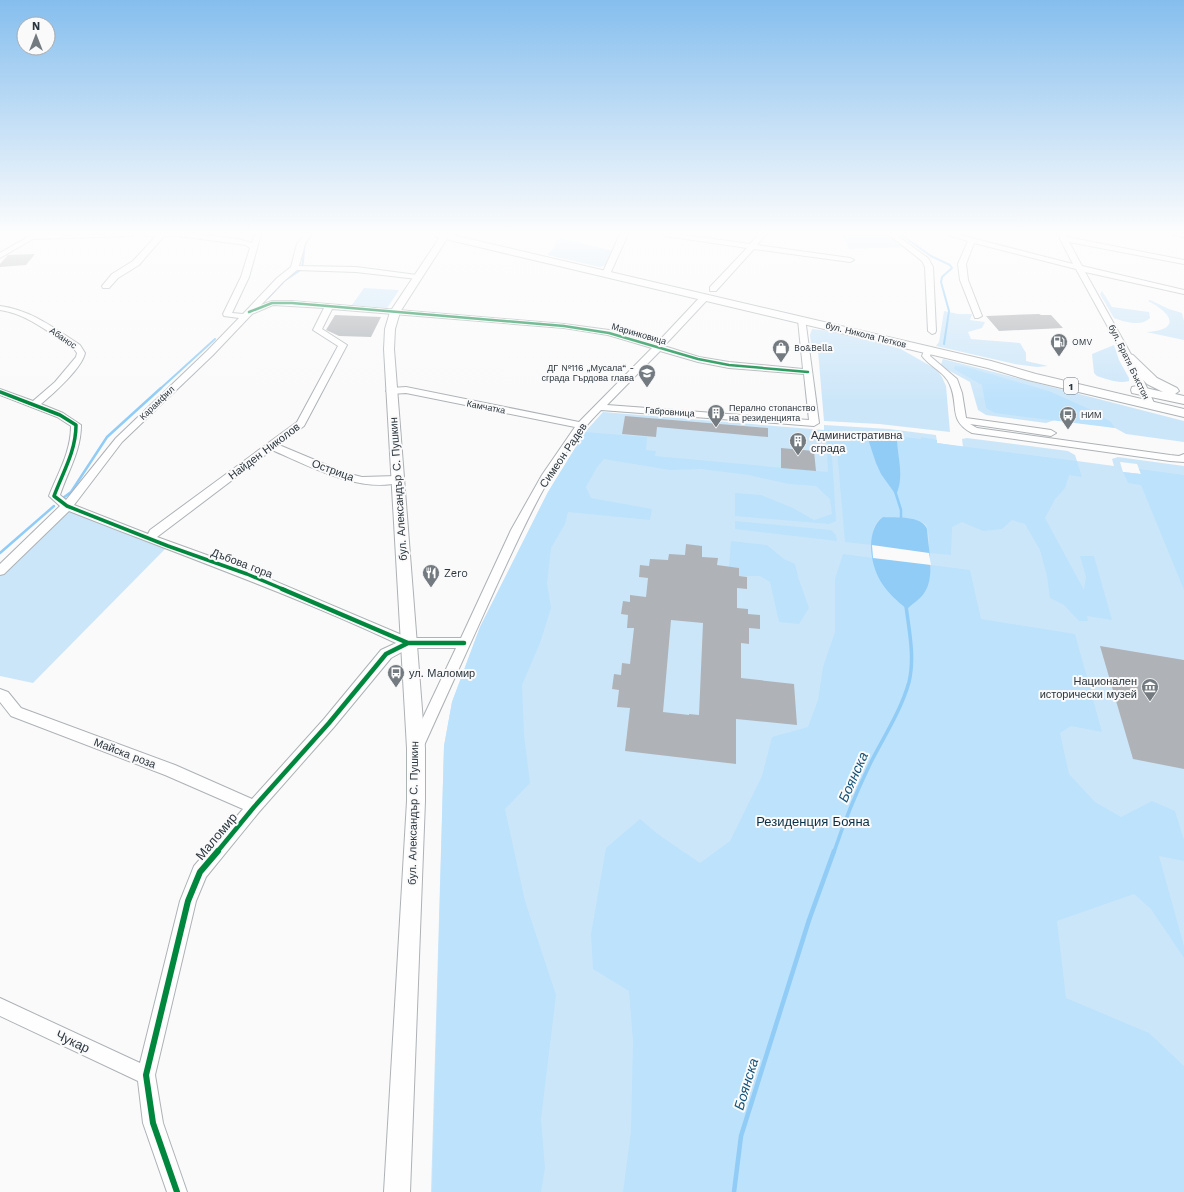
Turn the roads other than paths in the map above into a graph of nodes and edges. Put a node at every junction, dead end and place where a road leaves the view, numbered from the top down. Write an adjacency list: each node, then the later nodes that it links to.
1 (239, 290): 15 (street)
2 (271, 290): 10 (street, Карамфил)
3 (409, 290): 14 (main road, бул. Александър С. Пушкин)
4 (691, 290): 9 (highway, бул. Никола Петков / 1)
5 (712, 290): 9 (street, Симеон Радев)
6 (930, 290): 18 (street)
7 (968, 290): 16 (street)
8 (1091, 290): 21 (street, бул. Братя Бъкстон)
9 (709, 293): 17 (highway, бул. Никола Петков / 1); 19 (street, Симеон Радев)
10 (259, 302): 11 (street, Маринковица); 15 (street, Карамфил)
11 (272, 303): 12 (street, Маринковица); 15 (street, Маринковица)
12 (329, 307): 14 (street, Маринковица); 36 (street, Найден Николов)
13 (0, 308): 29 (street, Абанос)
14 (395, 312): 19 (street, Маринковица); 24 (main road, бул. Александър С. Пушкин)
15 (247, 314): 40 (street, Карамфил)
16 (978, 316)
17 (802, 320): 20 (highway, бул. Никола Петков / 1); 23 (street)
18 (932, 331)
19 (657, 347): 23 (street, Маринковица); 31 (street, Симеон Радев)
20 (928, 350): 22 (highway, бул. Никола Петков / 1); 33 (street)
21 (1129, 358): 26 (street, бул. Братя Бъкстон); 27 (highway)
22 (991, 365): 26 (highway, бул. Никола Петков / 1); 30 (highway, бул. Никола Петков / 1)
23 (808, 372): 31 (street, Габровница)
24 (391, 391): 34 (street, Камчатка); 39 (main road, бул. Александър С. Пушкин)
25 (0, 392): 29 (street)
26 (1143, 392): 28 (highway, 1); 30 (street, бул. Братя Бъкстон)
27 (1184, 396)
28 (1184, 400)
29 (35, 405): 40 (street)
30 (1150, 405): 32 (highway, 1)
31 (599, 407): 34 (street, Симеон Радев)
32 (1184, 413)
33 (961, 420): 35 (street); 35 (street)
34 (581, 425): 44 (street, Симеон Радев)
35 (1044, 436): 37 (street); 38 (street)
36 (271, 446): 39 (street, Острица); 41 (street, Найден Николов)
37 (1184, 452)
38 (1184, 457)
39 (397, 480): 43 (main road, бул. Александър С. Пушкин)
40 (67, 506): 41 (street, Дъбова гора); 42 (street, Карамфил)
41 (151, 539): 43 (street, Дъбова гора)
42 (0, 571)
43 (408, 643): 44 (street); 46 (main road, бул. Александър С. Пушкин); 47 (street, Маломир)
44 (464, 643): 46 (street, Симеон Радев)
45 (0, 695): 47 (street, Майска роза)
46 (416, 748): 51 (main road, бул. Александър С. Пушкин)
47 (254, 806): 49 (street, Маломир)
48 (0, 1007): 49 (street, Чукар)
49 (146, 1075): 50 (street, Маломир)
50 (177, 1192)
51 (397, 1192)

